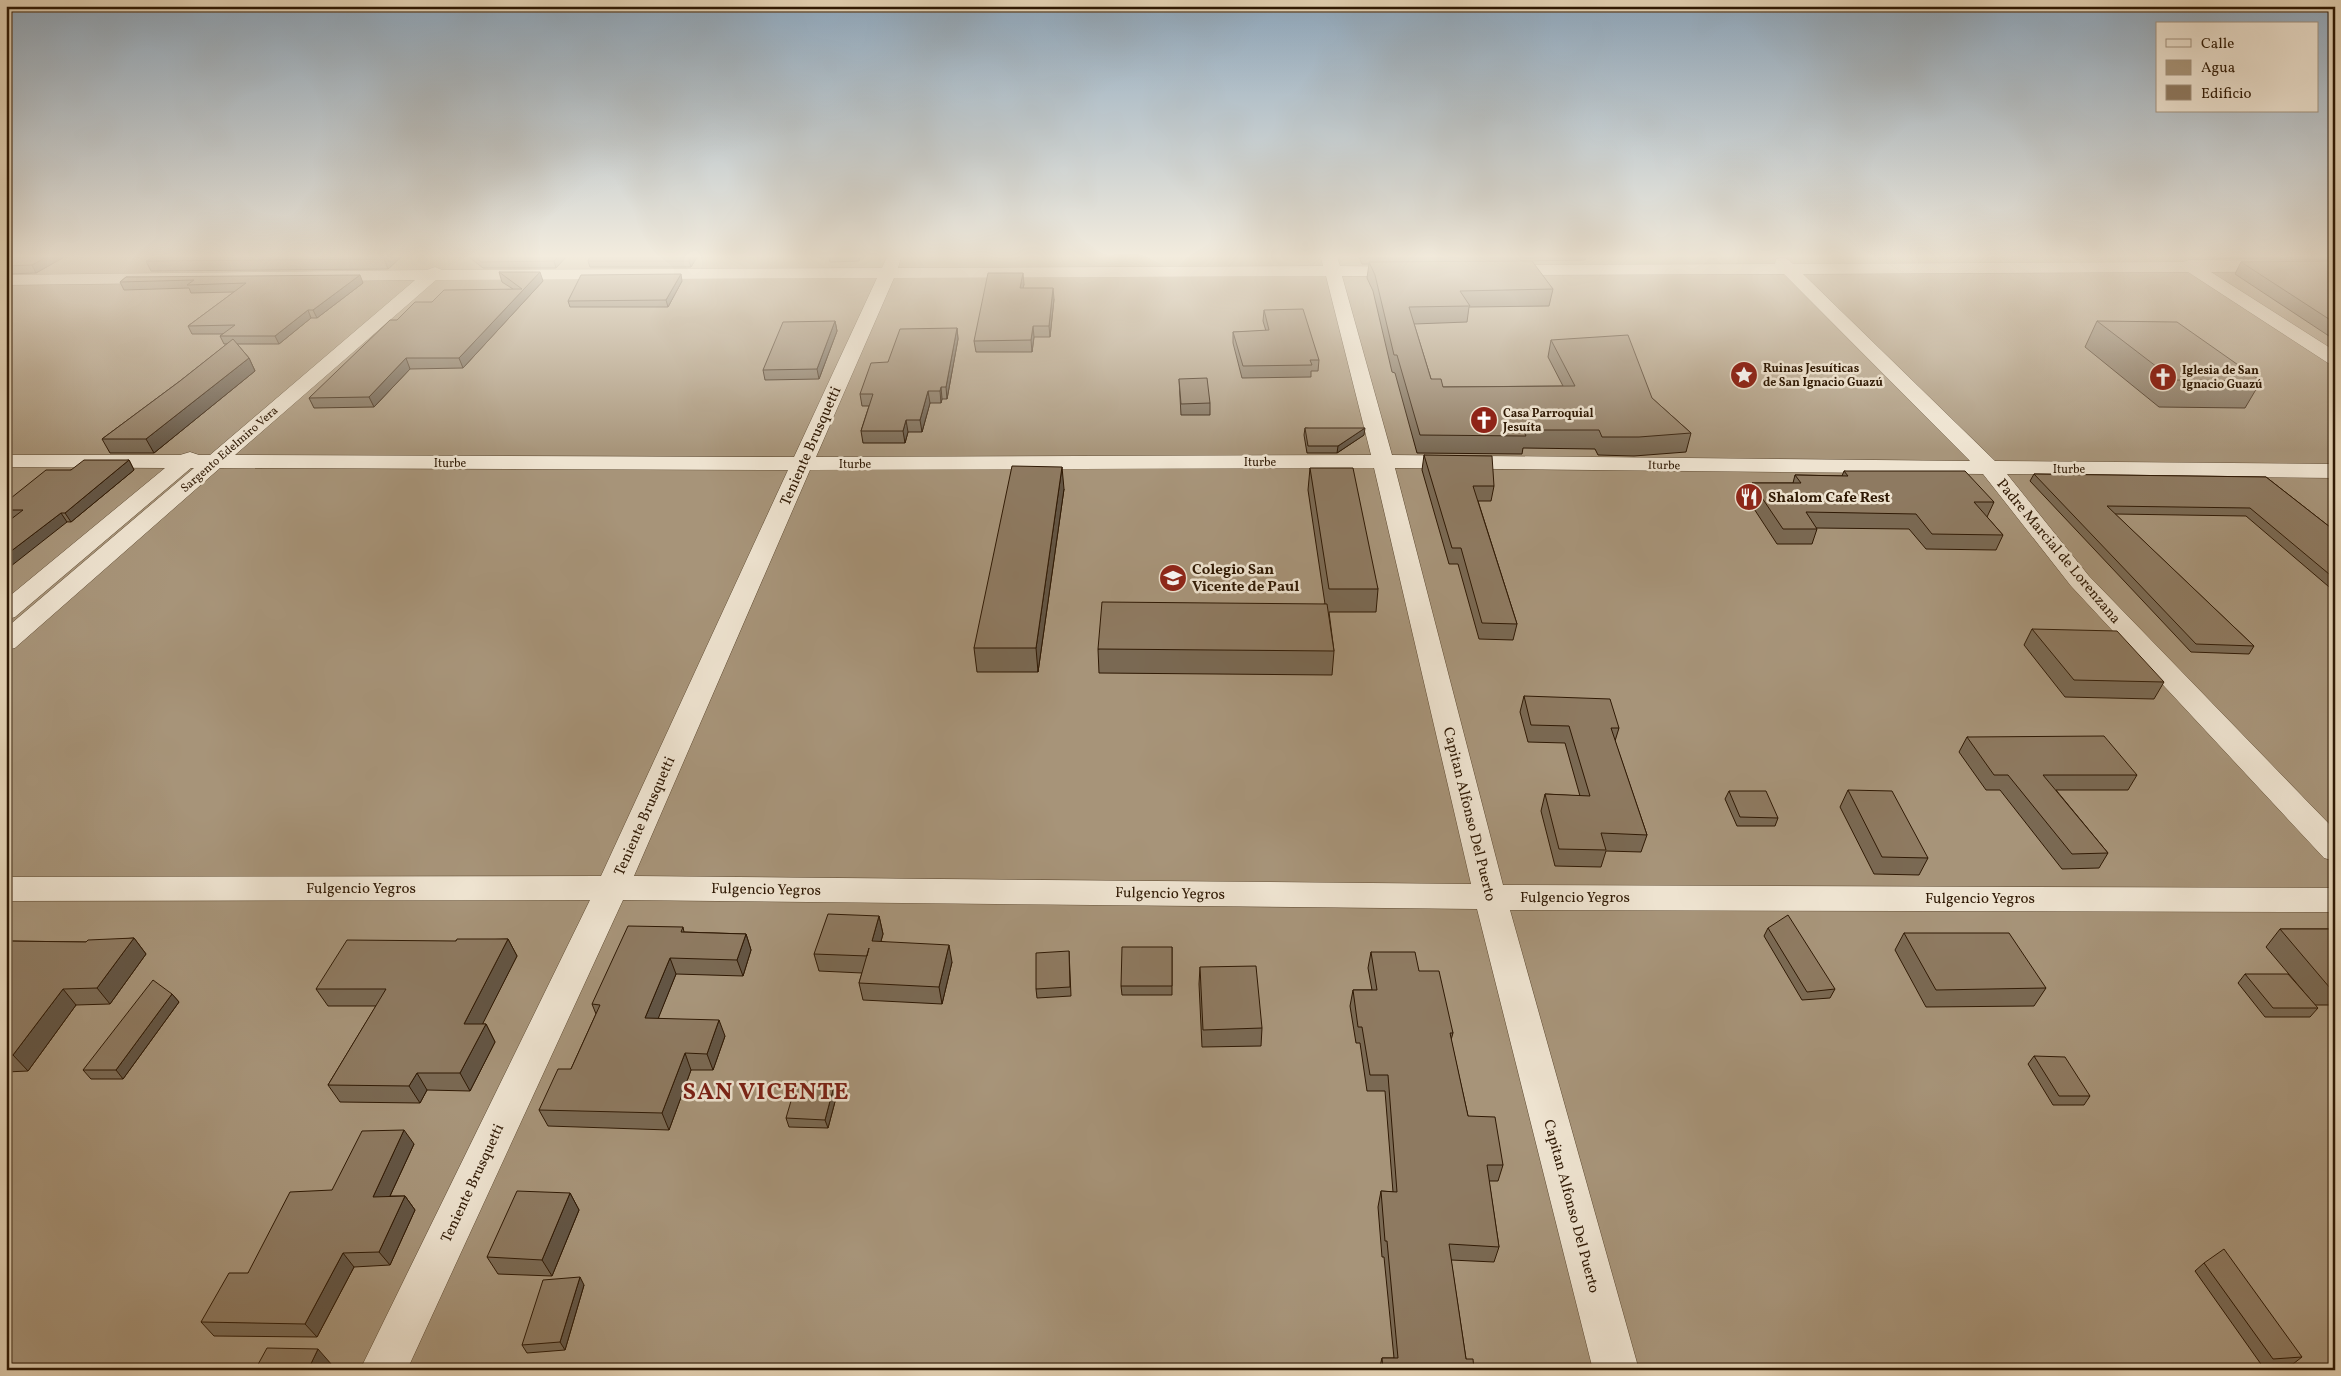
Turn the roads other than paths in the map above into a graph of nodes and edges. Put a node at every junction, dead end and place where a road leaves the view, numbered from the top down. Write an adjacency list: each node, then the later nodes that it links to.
1 (362, 321): 10 (street, Sargento Edelmiro Vera)
2 (370, 321): 11 (street, Sargento Edelmiro Vera)
3 (866, 321): 12 (street, Teniente Brusquetti)
4 (1346, 321): 9 (street, Capitan Alfonso Del Puerto)
5 (1842, 321): 13 (street, Padre Marcial de Lorenzana)
6 (2276, 321): 7 (street)
7 (2335, 359)
8 (6, 461): 10 (street, Iturbe)
9 (1383, 461): 12 (street, Iturbe); 13 (street, Iturbe); 20 (street, Capitan Alfonso Del Puerto)
10 (184, 462): 11 (street, Iturbe); 15 (street, Sargento Edelmiro Vera)
11 (213, 463): 12 (street, Iturbe); 16 (street, Sargento Edelmiro Vera)
12 (802, 464): 18 (street, Teniente Brusquetti)
13 (1991, 469): 14 (street, Iturbe); 17 (street, Padre Marcial de Lorenzana)
14 (2335, 471)
15 (6, 612)
16 (6, 642)
17 (2335, 850)
18 (612, 888): 19 (street, Fulgencio Yegros); 20 (street, Fulgencio Yegros); 22 (street, Teniente Brusquetti)
19 (6, 889)
20 (1490, 897): 21 (street, Fulgencio Yegros); 23 (street, Capitan Alfonso Del Puerto)
21 (2335, 900)
22 (383, 1370)
23 (1616, 1370)

